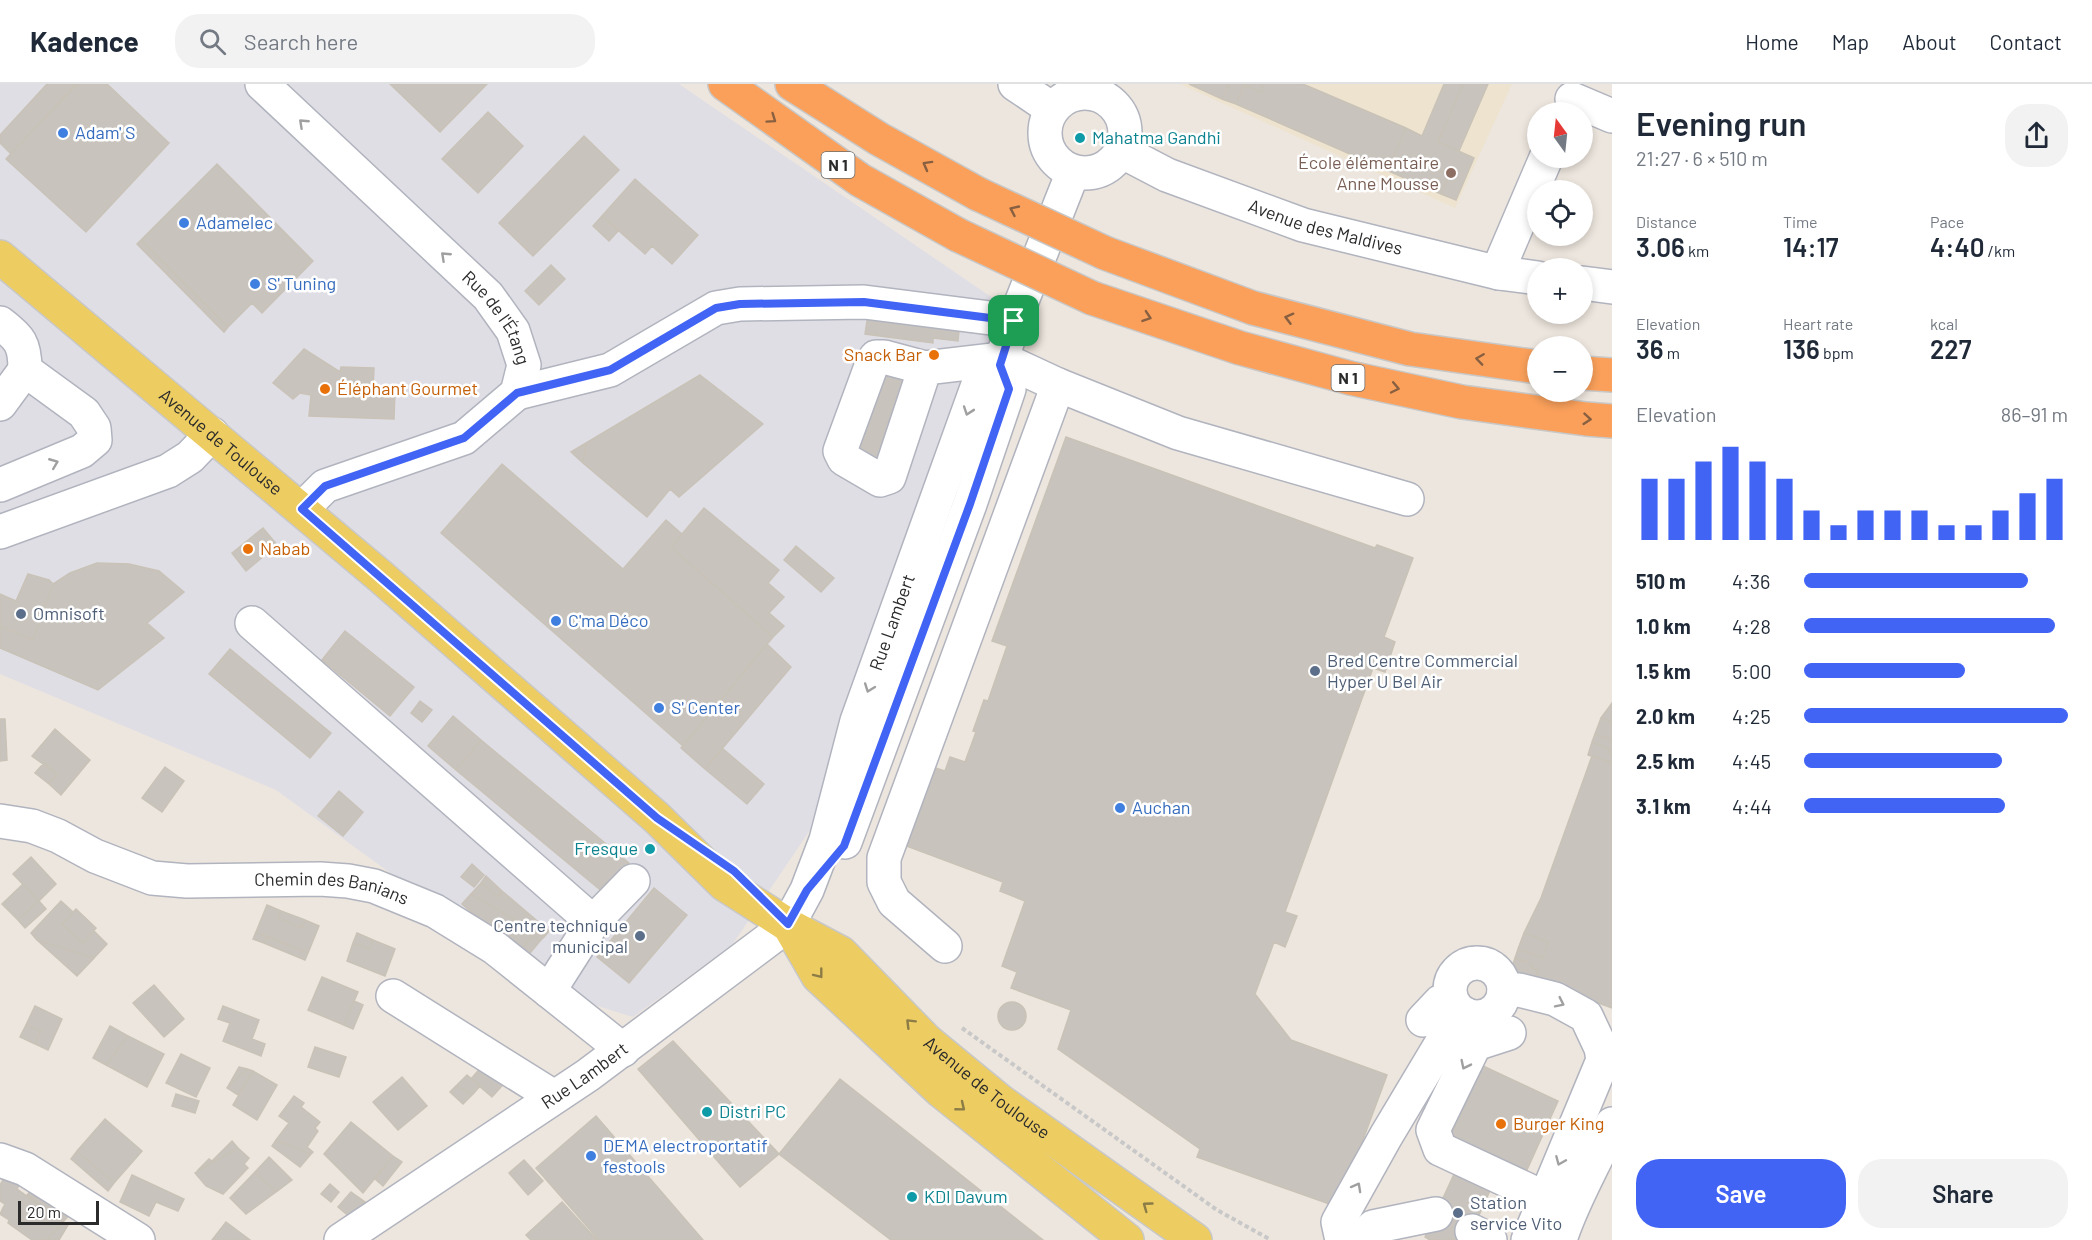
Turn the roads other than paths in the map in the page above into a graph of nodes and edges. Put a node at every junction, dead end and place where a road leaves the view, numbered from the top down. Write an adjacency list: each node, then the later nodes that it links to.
1 (262, 84): 26 (street, Rue de l'Étang, one-way to 1)
2 (725, 84): 28 (highway, N 1, one-way to 28, bridge)
3 (792, 84): 20 (highway, N 1, one-way to 3, bridge)
4 (1015, 84): 7 (street)
5 (1087, 88): 7 (street); 9 (street)
6 (1572, 98): 8 (street)
7 (1052, 109): 11 (street)
8 (1612, 116)
9 (1121, 151): 11 (street); 13 (street, Avenue des Maldives)
10 (1542, 168): 13 (street)
11 (1073, 172): 17 (street)
12 (0, 257): 29 (main road, Avenue de Toulouse)
13 (1499, 273): 14 (street, Avenue des Maldives)
14 (1527, 277)
15 (1593, 284): 16 (street)
16 (1612, 287)
17 (1014, 321): 19 (street); 26 (street)
18 (0, 323): 22 (street)
19 (1001, 362): 21 (street); 25 (street); 37 (street, Rue Lambert, one-way to 37); 37 (street, Rue Lambert)
20 (1527, 366)
21 (925, 369)
22 (25, 370): 27 (street); 30 (street, one-way to 22)
23 (1593, 374): 24 (highway)
24 (1612, 375)
25 (1058, 385): 31 (street); 40 (street)
26 (517, 393): 32 (street, Rue de l'Étang)
27 (0, 404)
28 (1612, 421)
29 (212, 434): 32 (main road, Avenue de Toulouse); 33 (street)
30 (0, 485)
31 (1407, 499)
32 (302, 509): 39 (main road, Avenue de Toulouse)
33 (0, 532)
34 (252, 623): 38 (street)
35 (0, 821): 41 (street, Chemin des Banians)
36 (633, 881): 38 (street)
37 (807, 890): 39 (street, Rue Lambert)
38 (594, 922): 41 (street)
39 (788, 924): 47 (street, Rue Lambert); 56 (main road, Avenue de Toulouse, one-way to 56); 59 (main road, Avenue de Toulouse, one-way to 39)
40 (945, 946)
41 (549, 991): 47 (street, Chemin des Banians)
42 (1504, 991): 44 (street); 44 (street); 52 (street, one-way to 52)
43 (393, 996): 48 (street)
44 (1458, 1007): 45 (street); 60 (street, one-way to 44)
45 (1423, 1020)
46 (1509, 1033): 52 (street, one-way to 52)
47 (623, 1050): 48 (street, Rue Lambert)
48 (554, 1097): 55 (street, Rue Lambert)
49 (1612, 1124): 51 (street)
50 (0, 1160): 54 (street)
51 (1603, 1168): 63 (street)
52 (1542, 1206): 62 (street)
53 (1436, 1214): 61 (street)
54 (138, 1240)
55 (341, 1240)
56 (1127, 1240)
57 (1144, 1240): 58 (main road)
58 (1184, 1240)
59 (1195, 1240)
60 (1342, 1240)
61 (1360, 1240)
62 (1528, 1240)
63 (1560, 1240)

